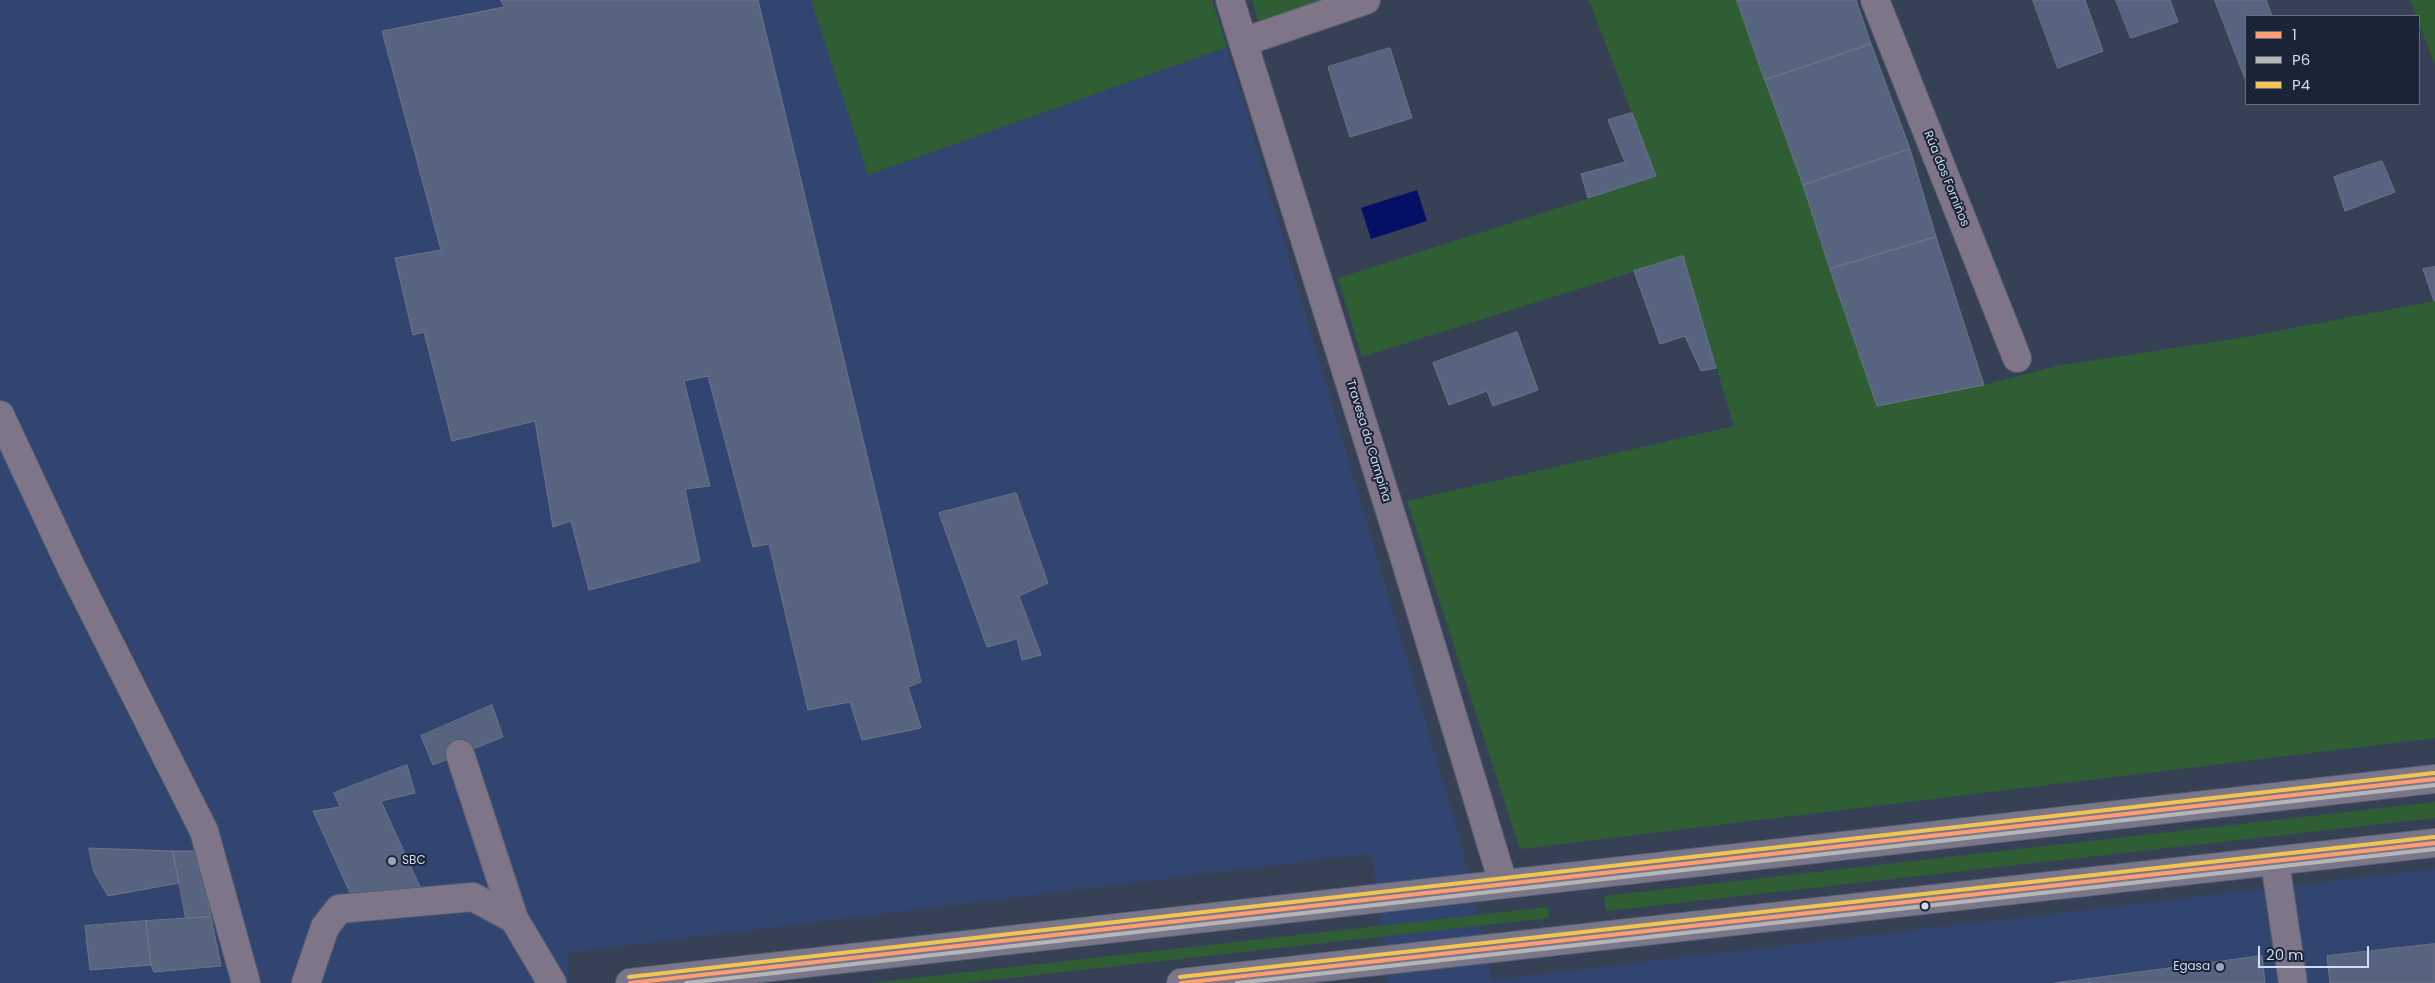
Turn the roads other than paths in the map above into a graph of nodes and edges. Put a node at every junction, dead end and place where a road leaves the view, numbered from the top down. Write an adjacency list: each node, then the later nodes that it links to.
1 (1230, 0): 4 (street, Travesa da Campiña)
2 (1366, 0): 4 (street)
3 (1875, 0): 5 (street, Rúa dos Forniños)
4 (1243, 42): 11 (street, Travesa da Campiña)
5 (2017, 358)
6 (0, 415): 13 (street)
7 (460, 754): 12 (street)
8 (2435, 779): 11 (main road)
9 (2435, 844): 10 (main road)
10 (2275, 862): 17 (main road); 18 (street)
11 (1503, 883): 16 (main road)
12 (514, 919): 14 (street); 15 (street)
13 (246, 983)
14 (306, 983)
15 (552, 983)
16 (630, 983)
17 (1181, 983)
18 (2293, 983)

